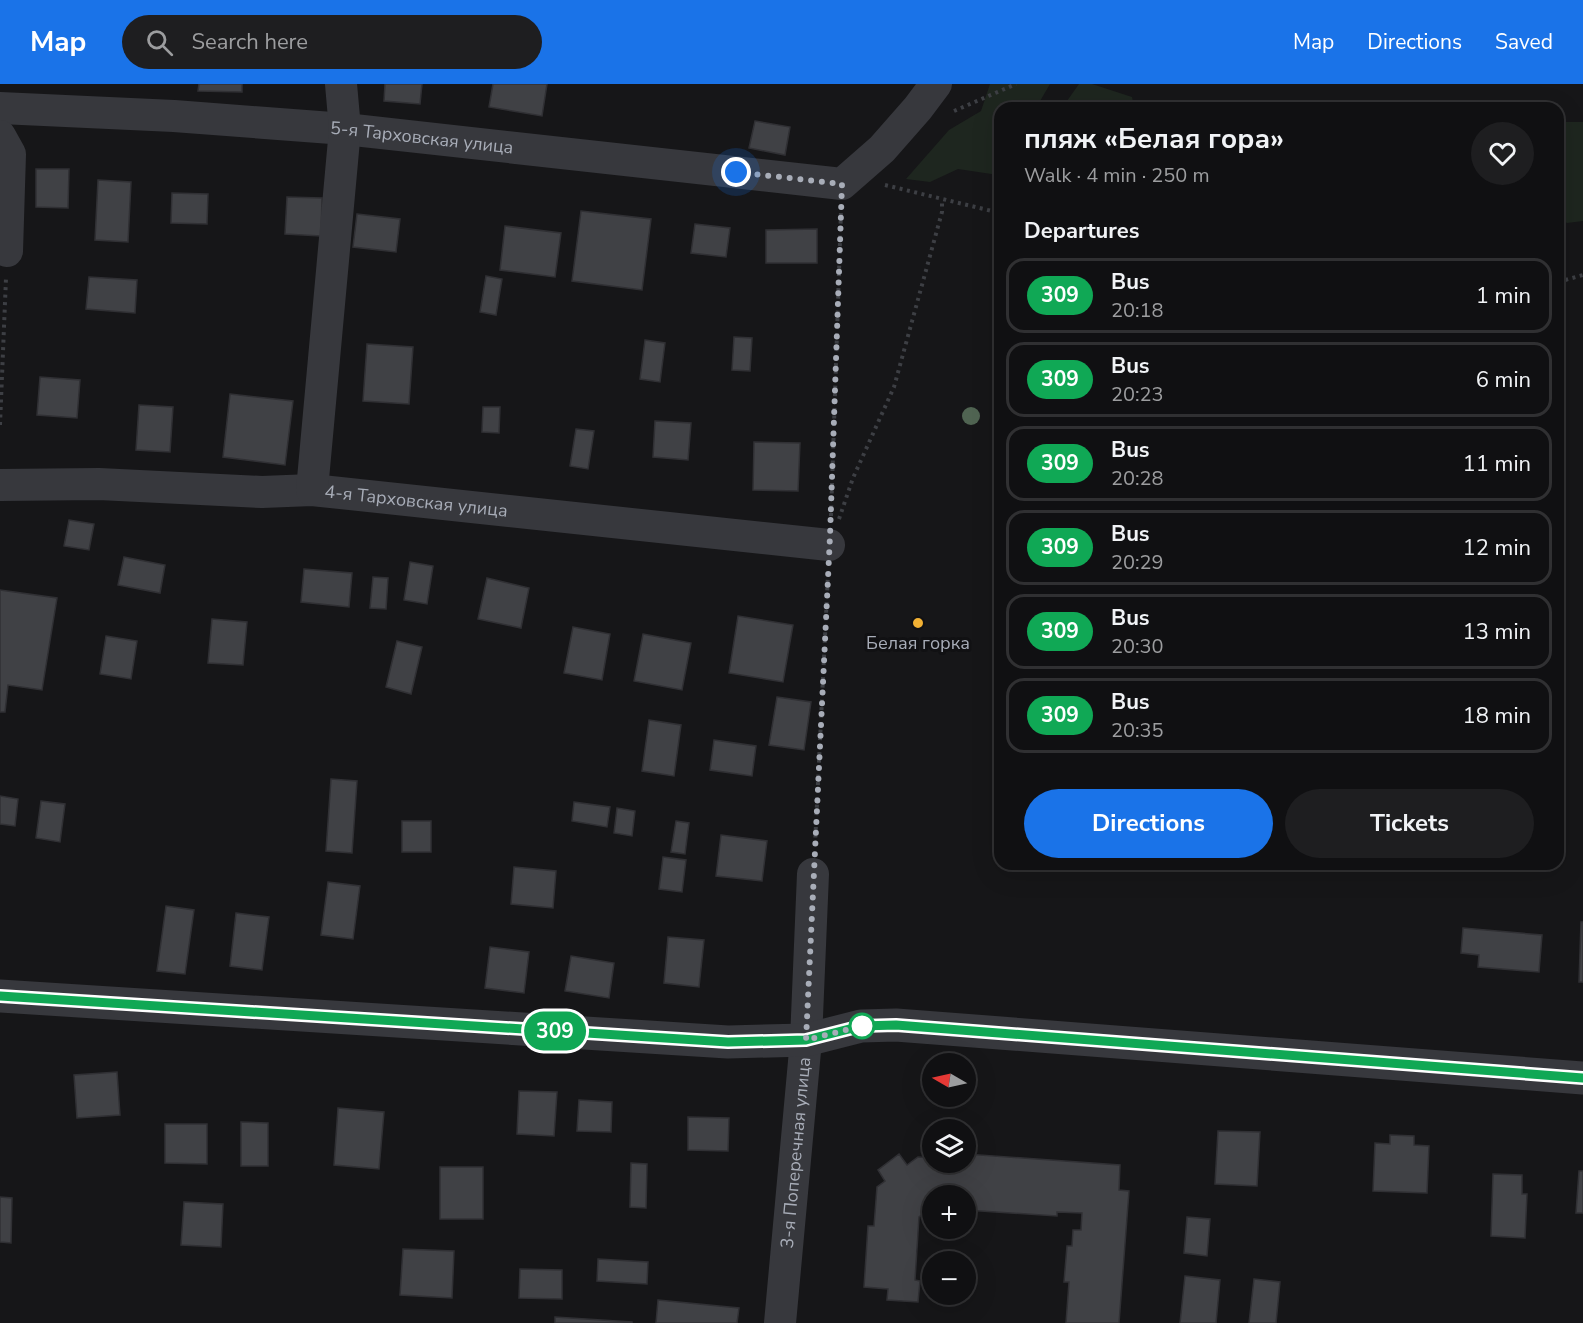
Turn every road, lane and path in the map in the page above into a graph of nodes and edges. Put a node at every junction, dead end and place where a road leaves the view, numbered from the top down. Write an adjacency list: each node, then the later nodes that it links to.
1 (341, 84): 4 (street)
2 (936, 84): 6 (street)
3 (0, 108): 4 (street, 5-я Тарховская улица)
4 (345, 129): 6 (street, 5-я Тарховская улица); 14 (street)
5 (0, 136): 9 (street)
6 (842, 184): 7 (path); 15 (path)
7 (942, 199): 8 (path); 15 (path)
8 (994, 212)
9 (7, 251): 12 (path)
10 (1583, 275): 11 (path)
11 (1564, 280)
12 (0, 425)
13 (0, 485): 14 (street, 4-я Тарховская улица)
14 (312, 490): 15 (street, 4-я Тарховская улица)
15 (830, 545): 16 (path)
16 (813, 874): 18 (street, 3-я Поперечная улица)
17 (0, 996): 18 (street)
18 (806, 1040): 19 (street); 20 (street, 3-я Поперечная улица)
19 (1583, 1078)
20 (780, 1323)

